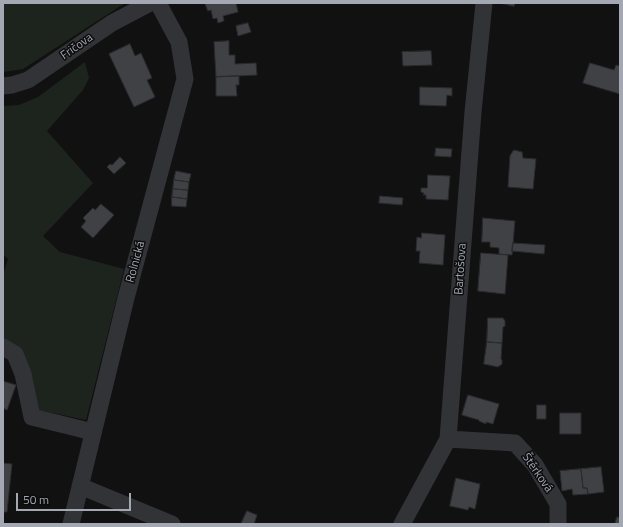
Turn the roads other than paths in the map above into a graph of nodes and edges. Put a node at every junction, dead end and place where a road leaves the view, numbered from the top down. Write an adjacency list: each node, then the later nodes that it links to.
1 (150, 3): 4 (street, Fričova)
2 (158, 3): 6 (street, Rolnická)
3 (484, 3): 7 (street, Bartošova)
4 (3, 86)
5 (3, 347): 6 (street)
6 (93, 432): 8 (street, Rolnická)
7 (448, 439): 11 (street, Bartošova); 12 (street, Štěrková)
8 (80, 486): 9 (street, Rolnická); 10 (street)
9 (71, 524)
10 (172, 524)
11 (402, 524)
12 (558, 524)

